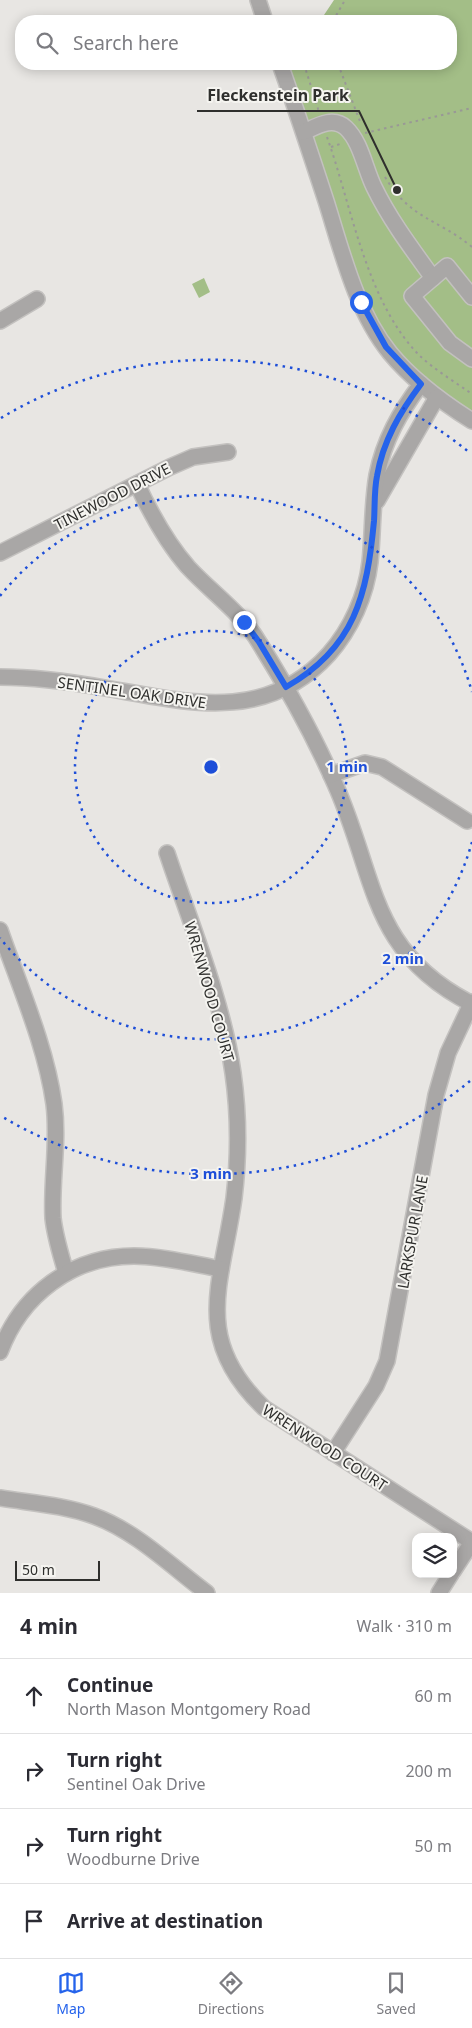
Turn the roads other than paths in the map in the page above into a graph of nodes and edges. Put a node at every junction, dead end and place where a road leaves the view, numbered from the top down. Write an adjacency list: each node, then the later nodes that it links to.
1 (258, 0): 2 (street)
2 (264, 15)
3 (282, 70): 4 (street)
4 (304, 132): 5 (street); 10 (street)
5 (432, 278): 6 (street); 9 (street)
6 (472, 297)
7 (37, 299): 8 (street)
8 (0, 321)
9 (472, 359)
10 (421, 384): 11 (street); 15 (street, SENTINEL OAK DRIVE)
11 (437, 397): 12 (street); 15 (street, SENTINEL OAK DRIVE)
12 (472, 421)
13 (228, 452): 14 (street, TINEWOOD DRIVE)
14 (137, 484): 16 (street, TINEWOOD DRIVE); 18 (street)
15 (375, 504): 18 (street, SENTINEL OAK DRIVE)
16 (0, 553)
17 (0, 677): 18 (street, SENTINEL OAK DRIVE)
18 (286, 687): 19 (street)
19 (330, 775): 20 (street); 23 (street)
20 (467, 821)
21 (167, 853): 24 (street, WRENWOOD COURT)
22 (0, 930): 25 (street)
23 (472, 1003): 27 (street, LARKSPUR LANE)
24 (221, 1269): 25 (street); 27 (street, WRENWOOD COURT)
25 (66, 1273): 26 (street)
26 (0, 1352)
27 (333, 1453): 29 (street, WRENWOOD COURT)
28 (0, 1498): 32 (street)
29 (472, 1542): 30 (street)
30 (457, 1565)
31 (448, 1578): 33 (street)
32 (208, 1593)
33 (439, 1593)

